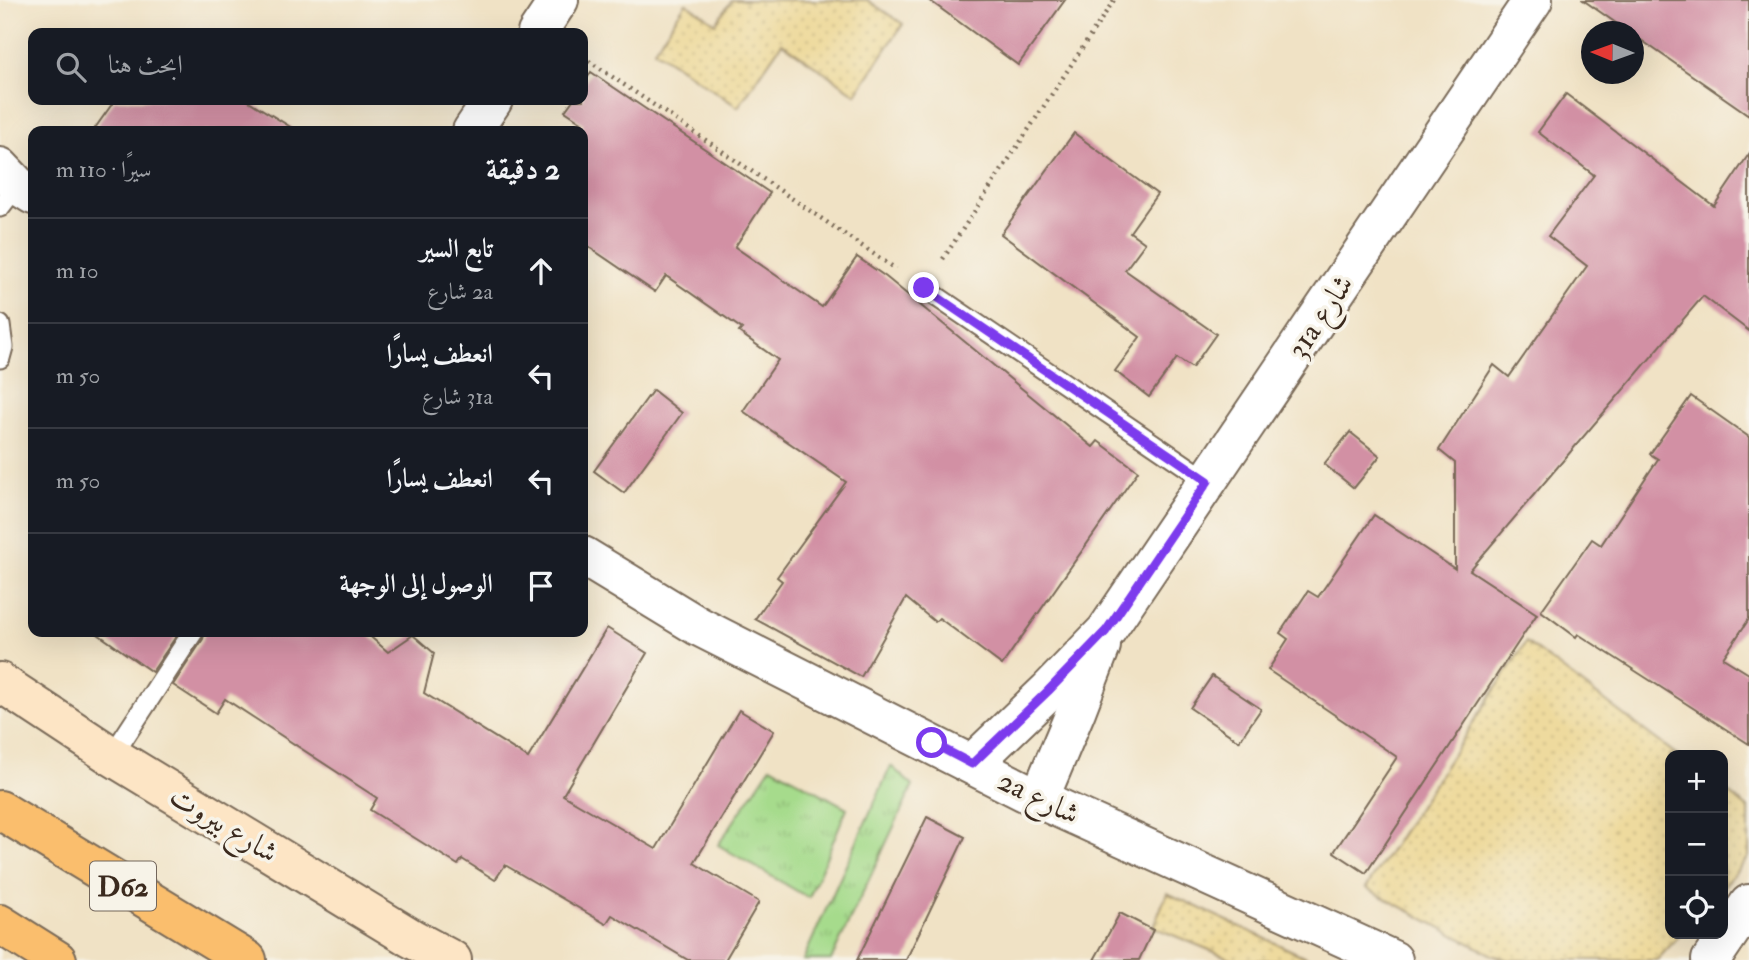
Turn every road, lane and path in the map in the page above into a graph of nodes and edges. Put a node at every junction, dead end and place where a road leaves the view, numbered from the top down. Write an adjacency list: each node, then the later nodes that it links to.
1 (559, 0): 4 (street)
2 (1114, 0): 8 (path)
3 (1533, 0): 11 (street, 31a شارع)
4 (540, 28)
5 (588, 60): 8 (path)
6 (490, 105): 7 (street)
7 (475, 126)
8 (924, 288): 11 (lane)
9 (0, 325): 10 (lane)
10 (0, 358)
11 (1208, 481): 13 (street, 31a شارع)
12 (588, 559): 17 (street, 2a شارع)
13 (1106, 631): 17 (street, 31a شارع); 18 (street, 31a شارع)
14 (190, 637): 16 (lane)
15 (0, 682): 16 (main road, شارع بيروت)
16 (112, 756): 24 (main road, شارع بيروت)
17 (972, 764): 18 (street, 2a شارع)
18 (1039, 799): 25 (street, 2a شارع)
19 (0, 810): 23 (main road, D62)
20 (1749, 904): 26 (street)
21 (0, 924): 22 (main road)
22 (57, 960)
23 (247, 960)
24 (452, 960)
25 (1393, 960)
26 (1711, 960)

